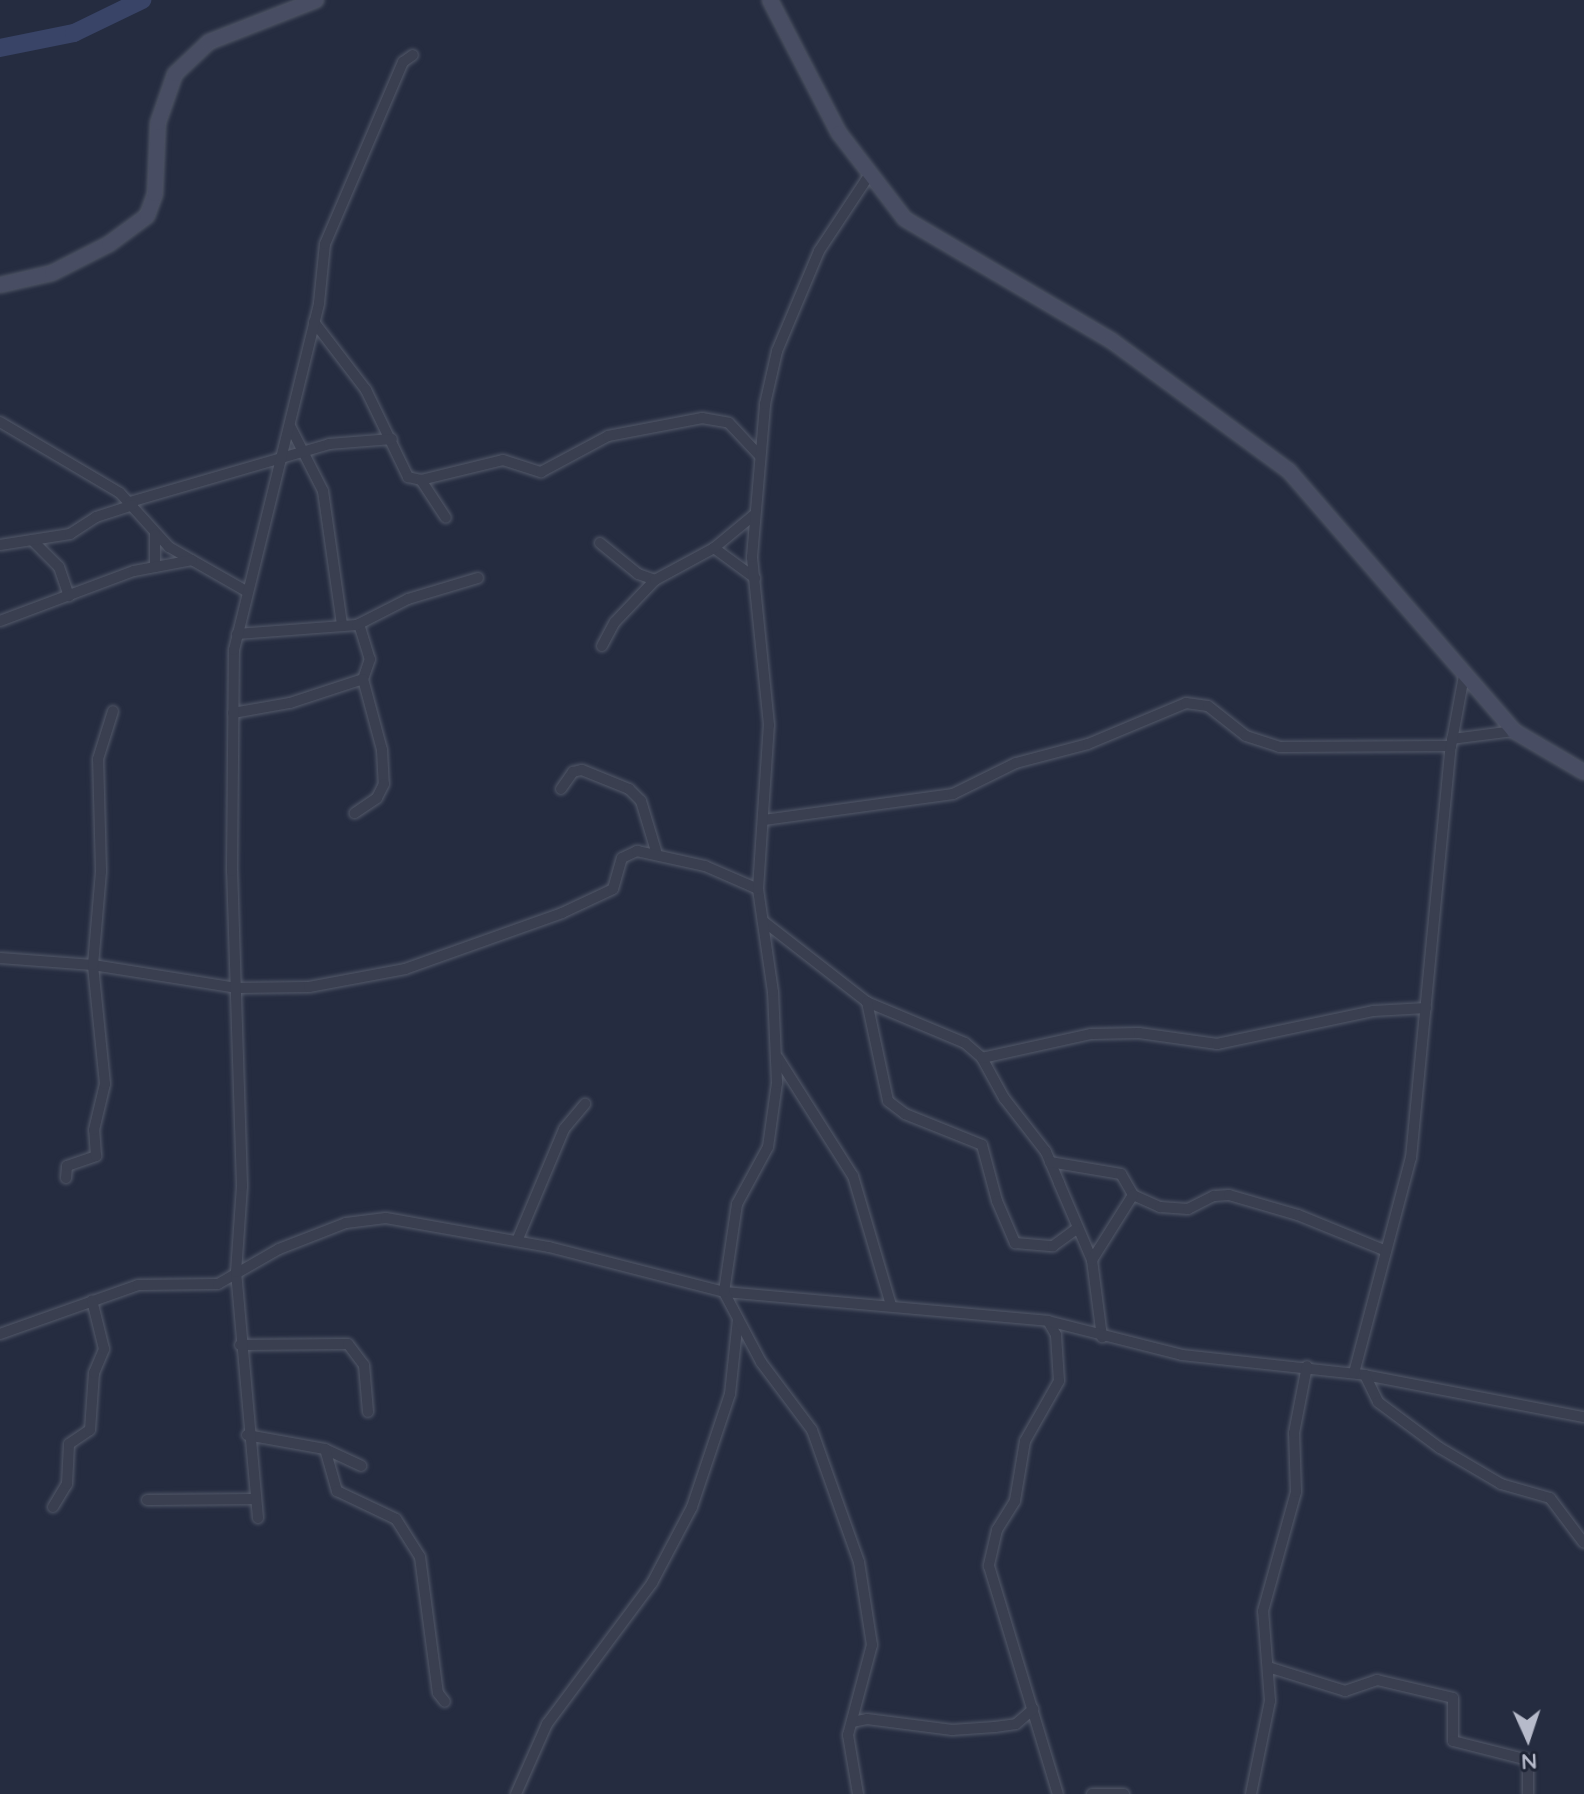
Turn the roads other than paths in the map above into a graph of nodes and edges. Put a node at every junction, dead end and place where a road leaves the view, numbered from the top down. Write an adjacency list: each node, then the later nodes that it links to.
1 (316, 0): 5 (street)
2 (770, 0): 4 (street)
3 (413, 55): 6 (street)
4 (870, 174): 11 (street); 34 (street)
5 (0, 285)
6 (314, 322): 8 (street); 9 (street)
7 (0, 422): 14 (street)
8 (290, 426): 10 (street); 12 (street)
9 (392, 439): 10 (street); 13 (street)
10 (301, 455): 12 (street); 31 (street)
11 (760, 456): 13 (street); 15 (street)
12 (282, 461): 14 (street); 27 (street)
13 (421, 480): 16 (street)
14 (132, 504): 17 (street); 18 (street)
15 (754, 515): 21 (street); 25 (street)
16 (446, 518)
17 (155, 534): 22 (street); 23 (street)
18 (32, 540): 20 (street); 28 (street)
19 (600, 543): 26 (street)
20 (0, 545)
21 (714, 548): 25 (street); 26 (street)
22 (192, 560): 23 (street); 27 (street)
23 (155, 567): 28 (street)
24 (478, 578): 30 (street)
25 (755, 578): 43 (street)
26 (655, 580): 33 (street)
27 (246, 591): 32 (street)
28 (69, 596): 29 (street)
29 (0, 621)
30 (359, 624): 31 (street); 35 (street)
31 (342, 625): 32 (street)
32 (237, 634): 37 (street)
33 (602, 646)
34 (1464, 676): 38 (street); 39 (street)
35 (363, 679): 37 (street); 42 (street)
36 (113, 711): 48 (street)
37 (233, 713): 49 (street)
38 (1514, 731): 39 (street); 40 (street)
39 (1451, 743): 43 (street); 51 (street)
40 (1584, 772)
41 (561, 789): 44 (street)
42 (355, 813)
43 (764, 820): 45 (street)
44 (656, 851): 45 (street); 49 (street)
45 (758, 889): 46 (street)
46 (763, 921): 50 (street); 52 (street)
47 (0, 958): 48 (street)
48 (93, 965): 49 (street); 56 (street)
49 (236, 988): 62 (street)
50 (867, 1002): 53 (street); 58 (street)
51 (1426, 1008): 53 (street); 60 (street)
52 (777, 1056): 63 (street); 65 (street)
53 (982, 1058): 55 (street)
54 (585, 1104): 59 (street)
55 (1050, 1162): 57 (street); 58 (street)
56 (66, 1178)
57 (1133, 1195): 60 (street); 61 (street)
58 (1075, 1230): 61 (street)
59 (517, 1241): 62 (street); 63 (street)
60 (1386, 1251): 74 (street)
61 (1092, 1260): 66 (street)
62 (236, 1272): 64 (street); 72 (street)
63 (724, 1292): 65 (street); 67 (street)
64 (92, 1300): 70 (street); 82 (street)
65 (891, 1305): 68 (street)
66 (1095, 1312): 69 (street); 71 (street)
67 (738, 1318): 87 (street); 93 (street)
68 (1048, 1321): 69 (street); 88 (street)
69 (1080, 1331): 71 (street)
70 (0, 1334)
71 (1102, 1337): 73 (street)
72 (240, 1345): 75 (street); 77 (street)
73 (1307, 1366): 74 (street); 85 (street)
74 (1359, 1374): 76 (street); 84 (street)
75 (368, 1412)
76 (1584, 1417)
77 (247, 1435): 78 (street); 80 (street)
78 (325, 1449): 79 (street); 86 (street)
79 (361, 1466)
80 (256, 1499): 81 (street); 83 (street)
81 (147, 1500)
82 (53, 1507)
83 (258, 1518)
84 (1584, 1543)
85 (1268, 1667): 98 (street); 99 (street)
86 (445, 1702)
87 (856, 1708): 89 (street); 90 (street)
88 (1033, 1709): 91 (street); 92 (street)
89 (867, 1719): 90 (street); 91 (street)
90 (852, 1722): 94 (street)
91 (1009, 1725): 92 (street)
92 (1041, 1737): 95 (street)
93 (516, 1794)
94 (858, 1794)
95 (1058, 1794)
96 (1092, 1794): 97 (street)
97 (1124, 1794)
98 (1251, 1794)
99 (1528, 1794)

